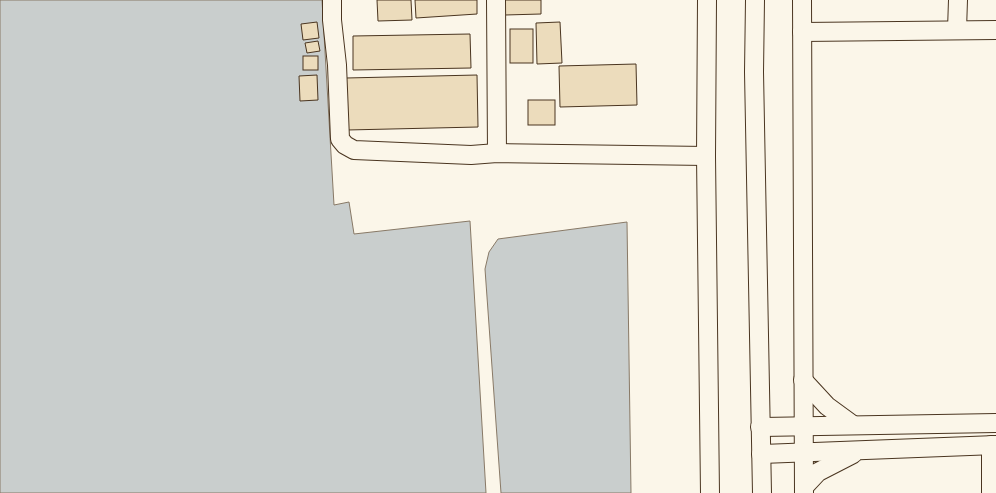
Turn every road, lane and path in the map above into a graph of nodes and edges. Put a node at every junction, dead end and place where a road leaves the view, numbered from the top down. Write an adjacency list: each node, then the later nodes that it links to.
1 (332, 0): 10 (lane)
2 (496, 0): 10 (lane)
3 (707, 0): 11 (lane)
4 (755, 0): 16 (lane)
5 (802, 0): 9 (lane)
6 (958, 0): 7 (lane)
7 (957, 30): 8 (lane); 9 (lane)
8 (996, 30)
9 (802, 32): 12 (lane)
10 (497, 153): 11 (lane)
11 (706, 156): 22 (lane)
12 (803, 380): 14 (lane); 15 (lane)
13 (996, 423): 14 (lane)
14 (853, 425): 15 (lane)
15 (803, 426): 16 (lane); 19 (lane)
16 (760, 427): 20 (lane)
17 (994, 445): 18 (lane); 24 (lane)
18 (857, 451): 19 (lane); 21 (lane)
19 (803, 453): 20 (lane); 21 (lane)
20 (761, 454): 23 (lane)
21 (804, 490)
22 (710, 493)
23 (762, 493)
24 (991, 493)

